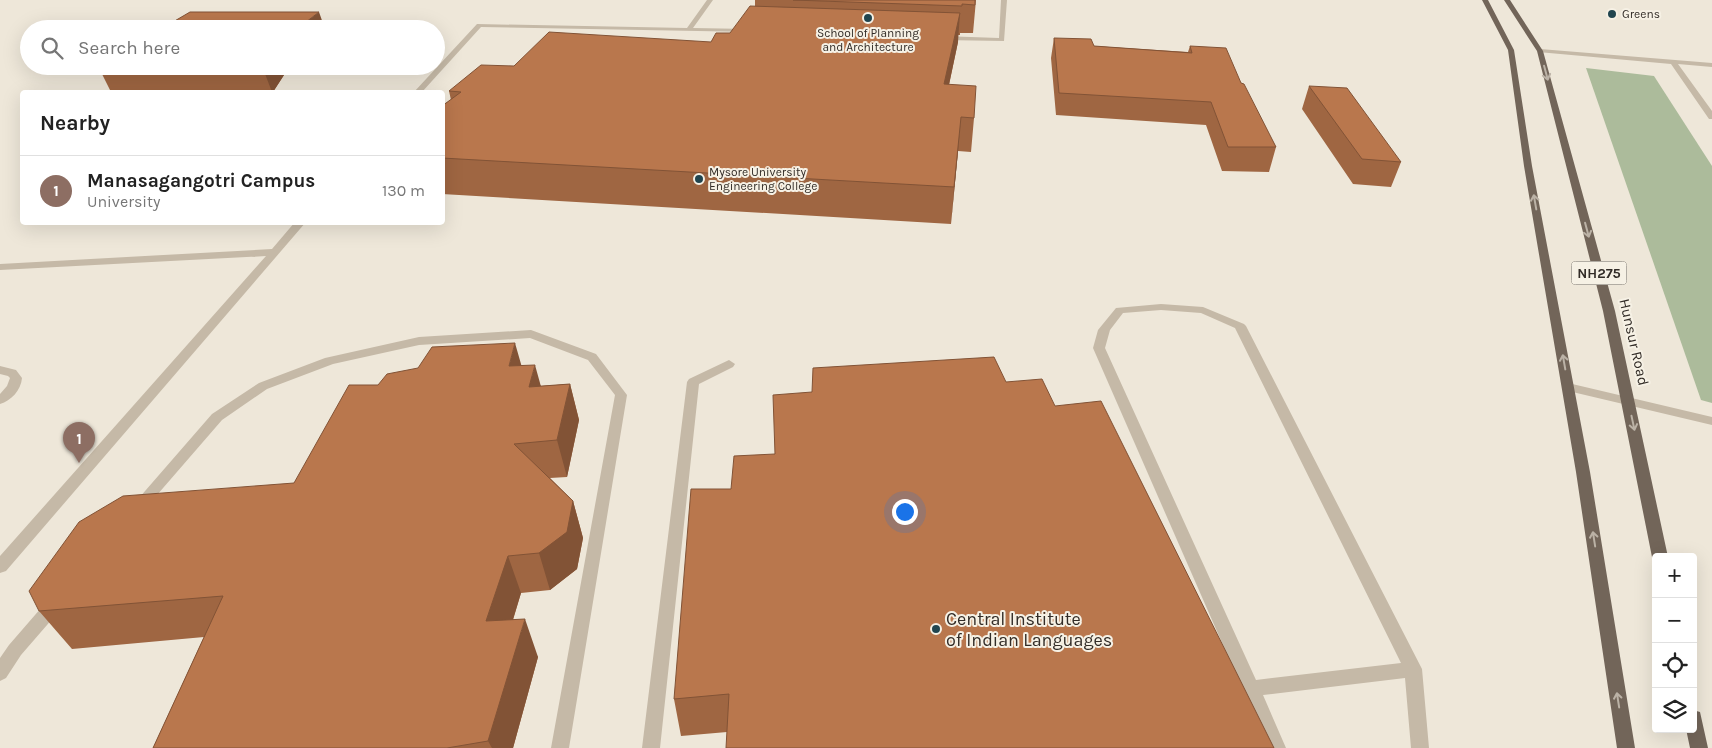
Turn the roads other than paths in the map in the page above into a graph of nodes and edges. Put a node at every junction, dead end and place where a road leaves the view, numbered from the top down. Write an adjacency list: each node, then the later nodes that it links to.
1 (710, 0): 5 (street)
2 (1004, 0): 7 (street)
3 (1485, 0): 20 (main road, one-way to 3)
4 (1507, 0): 8 (main road, Hunsur Road / NH275)
5 (690, 28): 6 (street); 9 (street)
6 (758, 31)
7 (934, 38)
8 (1540, 51): 10 (street); 22 (main road, Hunsur Road / NH275, one-way to 22)
9 (445, 62)
10 (1673, 62): 11 (street); 14 (street)
11 (1712, 65)
12 (433, 75): 13 (street)
13 (420, 90)
14 (1712, 117)
15 (298, 225): 16 (street)
16 (275, 252): 17 (street); 26 (street)
17 (0, 267)
18 (729, 364): 33 (street)
19 (0, 370): 21 (street)
20 (1568, 387): 22 (street); 36 (main road, one-way to 20)
21 (0, 400)
22 (1628, 401): 23 (street); 25 (main road, Hunsur Road / NH275, one-way to 25)
23 (1712, 421)
24 (132, 514): 32 (street)
25 (1659, 553)
26 (0, 567)
27 (61, 597): 29 (street)
28 (1413, 670): 30 (street); 30 (street); 35 (street)
29 (0, 673)
30 (1251, 689): 34 (street)
31 (1696, 733): 37 (main road)
32 (560, 748)
33 (651, 748)
34 (1277, 748)
35 (1420, 748)
36 (1626, 748)
37 (1700, 748)

